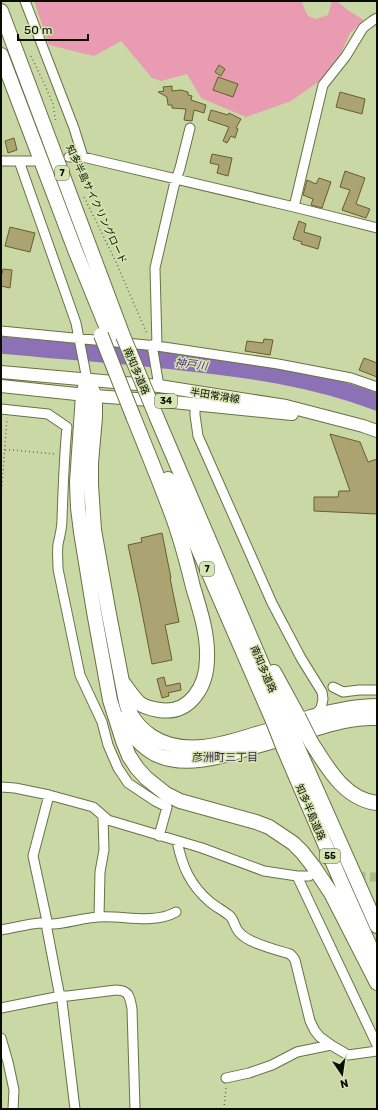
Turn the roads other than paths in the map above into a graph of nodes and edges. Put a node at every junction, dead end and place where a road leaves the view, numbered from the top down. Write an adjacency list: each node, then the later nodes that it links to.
1 (25, 1): 7 (street)
2 (1, 11): 15 (highway, 南知多道路 / 7)
3 (377, 18): 12 (street)
4 (1, 55): 15 (highway, 南知多道路 / 7)
5 (190, 128): 11 (street)
6 (69, 157): 7 (street)
7 (83, 157): 11 (street)
8 (34, 160): 10 (street)
9 (1, 161): 10 (street)
10 (19, 161): 16 (street)
11 (176, 179): 12 (street); 17 (street)
12 (294, 207): 13 (street)
13 (377, 228)
14 (1, 331): 16 (street)
15 (111, 336): 26 (highway, 南知多道路 / 7); 35 (highway, 南知多道路 / 7, bridge)
16 (78, 339): 17 (street); 19 (street)
17 (154, 347): 20 (street); 22 (street)
18 (1, 372): 19 (main road, 半田常滑線 / 34)
19 (85, 375): 20 (main road, 半田常滑線 / 34); 23 (highway)
20 (158, 381): 27 (main road, 半田常滑線 / 34)
21 (1, 386): 23 (main road, 半田常滑線 / 34)
22 (377, 388)
23 (89, 395): 24 (main road, 半田常滑線 / 34); 29 (highway); 33 (highway)
24 (195, 404): 27 (main road, 半田常滑線 / 34); 34 (street)
25 (4, 409): 42 (street)
26 (138, 416): 29 (highway); 35 (highway, 南知多道路 / 7)
27 (331, 418): 28 (main road, 半田常滑線 / 34)
28 (377, 431)
29 (121, 678): 34 (highway)
30 (333, 687): 31 (street)
31 (377, 690)
32 (377, 706): 34 (highway)
33 (115, 715): 36 (highway); 52 (highway)
34 (313, 717)
35 (285, 718): 37 (highway, 南知多道路 / 7, bridge); 40 (highway, bridge)
36 (377, 718)
37 (291, 748): 49 (highway, 知多半島道路 / 55); 51 (highway, 知多半島道路 / 55)
38 (1, 787): 39 (street)
39 (49, 795): 41 (street); 48 (street)
40 (377, 802)
41 (103, 817): 42 (street); 47 (street)
42 (159, 836): 43 (street)
43 (177, 841): 44 (street); 56 (street)
44 (297, 876): 45 (street); 57 (street)
45 (308, 876)
46 (176, 912): 47 (street)
47 (99, 917): 48 (street)
48 (47, 924): 50 (street); 53 (street)
49 (377, 926)
50 (1, 930)
51 (377, 962)
52 (377, 983)
53 (61, 996): 54 (street); 61 (street); 62 (street)
54 (1, 1008)
55 (1, 1038): 60 (street)
56 (331, 1045): 58 (street); 59 (street)
57 (377, 1045)
58 (377, 1051)
59 (226, 1078)
60 (13, 1109)
61 (75, 1109)
62 (135, 1109)

